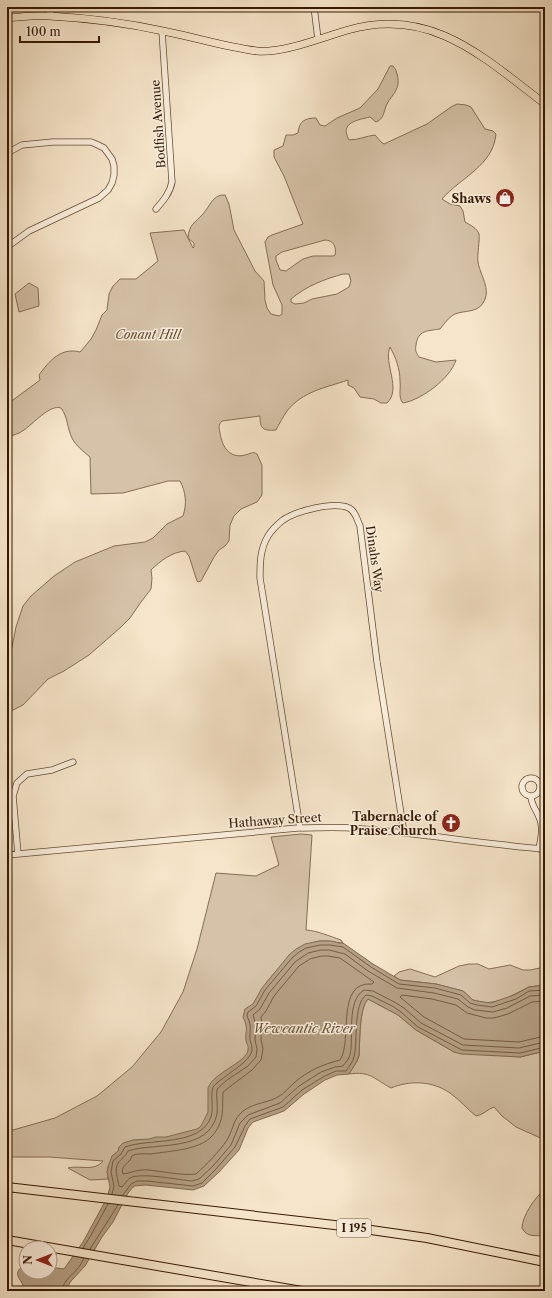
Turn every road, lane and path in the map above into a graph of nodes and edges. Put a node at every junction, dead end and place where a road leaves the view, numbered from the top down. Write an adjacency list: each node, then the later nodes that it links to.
1 (54, 7): 3 (street)
2 (314, 7): 6 (street)
3 (48, 16): 4 (main road); 5 (main road)
4 (7, 18)
5 (162, 31): 6 (main road); 9 (street, Bodfish Avenue)
6 (318, 39): 7 (main road)
7 (545, 104)
8 (7, 153): 10 (street)
9 (156, 210)
10 (7, 247)
11 (73, 762): 16 (street)
12 (530, 796): 15 (street)
13 (300, 828): 14 (street, Hathaway Street); 14 (street, Dinahs Way); 16 (street, Hathaway Street)
14 (404, 833): 15 (street, Hathaway Street)
15 (542, 849)
16 (18, 854): 17 (street, Hathaway Street)
17 (7, 855)
18 (7, 1188): 20 (highway, I 195)
19 (7, 1240): 21 (highway)
20 (545, 1262)
21 (302, 1291)

